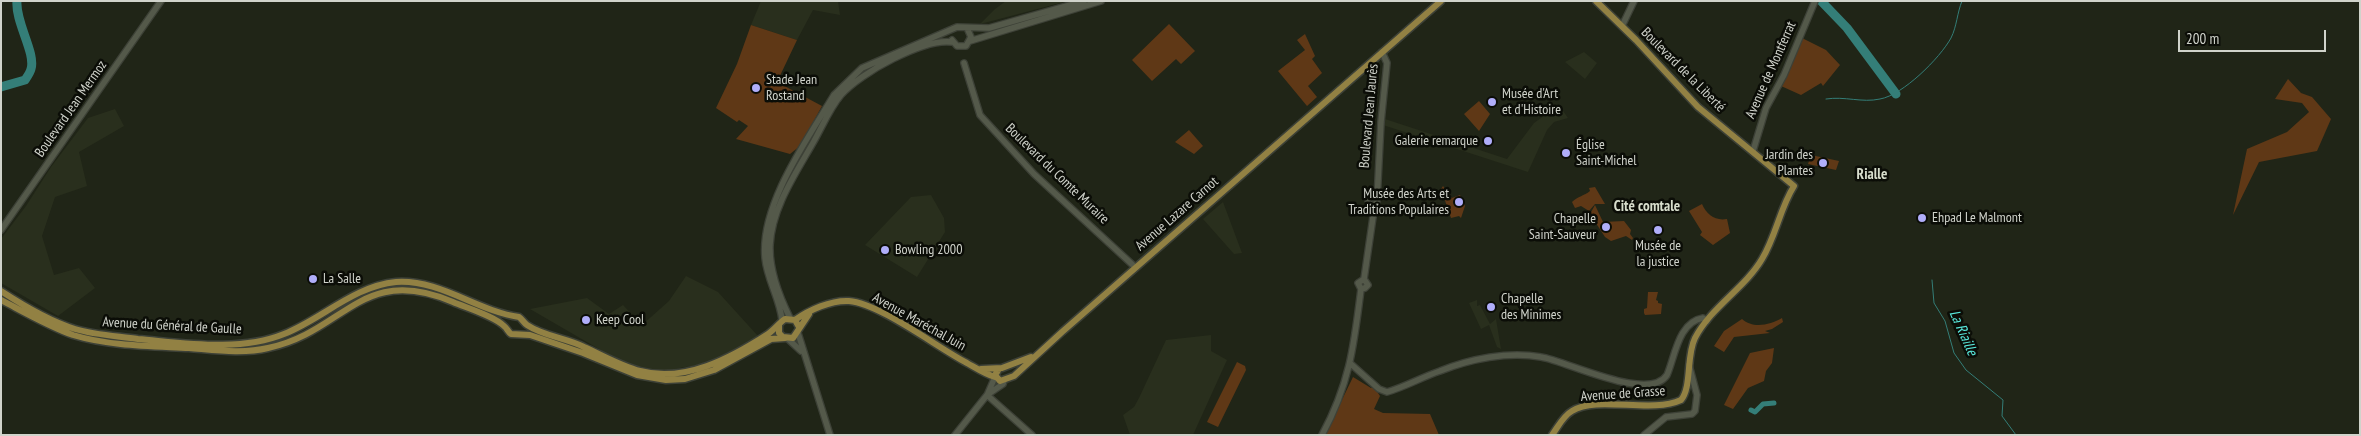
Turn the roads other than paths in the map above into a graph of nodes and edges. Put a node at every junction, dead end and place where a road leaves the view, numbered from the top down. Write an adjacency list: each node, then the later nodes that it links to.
1 (161, 1): 17 (street, Boulevard Jean Mermoz)
2 (1084, 1): 9 (street)
3 (1101, 1): 11 (street)
4 (1441, 1): 13 (main road, Avenue Lazare Carnot)
5 (1596, 1): 8 (main road, Boulevard de la Liberté)
6 (1634, 1): 8 (street)
7 (1815, 1): 15 (street, Avenue de Montferrat)
8 (1622, 27): 15 (main road, Boulevard de la Liberté)
9 (968, 28): 10 (street); 11 (street)
10 (953, 31): 12 (street); 25 (street)
11 (970, 41): 12 (street)
12 (952, 42): 23 (street)
13 (1382, 52): 18 (main road, Avenue Lazare Carnot); 34 (street, Boulevard Jean Jaurès)
14 (964, 63): 18 (street, Boulevard du Comte Muraire)
15 (1753, 151): 16 (main road, Boulevard de la Liberté)
16 (1794, 186): 24 (main road, Avenue de Grasse)
17 (1, 230)
18 (1135, 267): 31 (main road, Avenue Lazare Carnot)
19 (1, 291): 22 (main road, Avenue du Général de Gaulle)
20 (1, 300): 27 (main road, Avenue du Général de Gaulle)
21 (818, 308): 23 (main road, Avenue Maréchal Juin); 28 (main road); 35 (main road, Avenue Maréchal Juin)
22 (512, 317): 26 (main road, Avenue du Général de Gaulle); 27 (main road)
23 (793, 319): 25 (main road); 28 (main road)
24 (1707, 321): 33 (main road, Avenue de Grasse); 34 (street)
25 (781, 323): 26 (main road, Avenue du Général de Gaulle); 30 (main road)
26 (524, 324): 29 (main road)
27 (506, 327): 29 (main road, Avenue du Général de Gaulle)
28 (799, 330): 30 (main road); 32 (street)
29 (520, 334): 30 (main road, Avenue du Général de Gaulle)
30 (786, 338): 32 (street)
31 (1035, 356): 36 (main road, Avenue Lazare Carnot); 38 (main road, Avenue Lazare Carnot)
32 (805, 360): 40 (street)
33 (1688, 363): 44 (main road, Avenue de Grasse); 45 (street)
34 (1351, 364): 43 (street)
35 (977, 368): 36 (main road, Avenue Maréchal Juin); 37 (main road, Avenue Maréchal Juin)
36 (1000, 368): 37 (main road); 38 (main road)
37 (995, 377): 38 (main road); 39 (street)
38 (1005, 380): 39 (street)
39 (987, 395): 41 (street); 42 (street)
40 (830, 435)
41 (956, 435)
42 (1032, 435)
43 (1322, 435)
44 (1552, 435)
45 (1644, 435)

